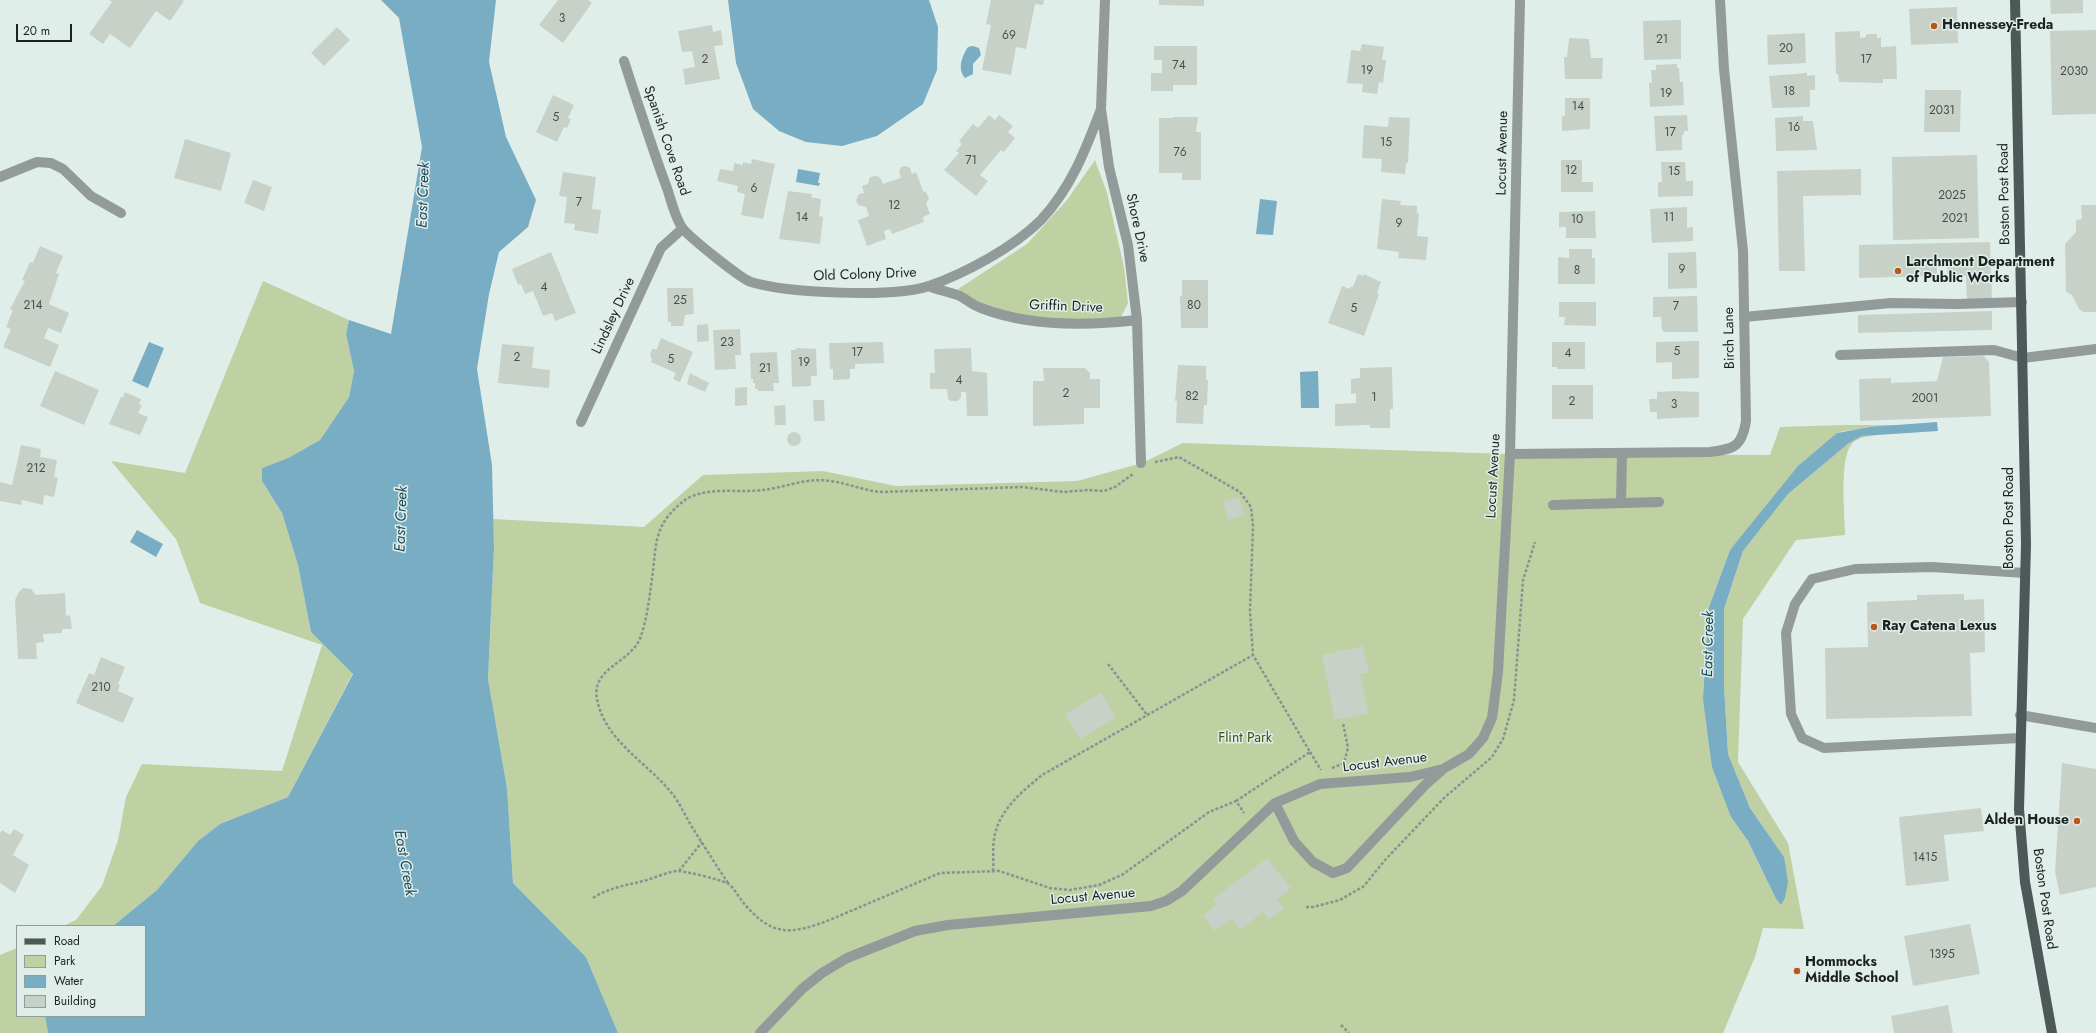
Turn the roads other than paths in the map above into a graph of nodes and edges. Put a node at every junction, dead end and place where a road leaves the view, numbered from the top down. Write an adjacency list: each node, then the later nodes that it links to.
1 (1105, 0): 6 (street, Shore Drive)
2 (1520, 0): 19 (street, Locust Avenue)
3 (1720, 0): 12 (street, Birch Lane)
4 (2016, 0): 11 (main road, Boston Post Road)
5 (624, 60): 9 (street, Spanish Cove Road)
6 (1101, 109): 10 (street, Old Colony Drive); 13 (street, Shore Drive)
7 (0, 177): 8 (street)
8 (121, 213)
9 (682, 229): 10 (street, Old Colony Drive); 17 (street, Lindsley Drive)
10 (928, 286): 13 (street, Griffin Drive)
11 (2022, 302): 12 (street); 16 (main road, Boston Post Road)
12 (1744, 316): 18 (street, Birch Lane)
13 (1137, 320): 20 (street, Shore Drive)
14 (2096, 349): 16 (street)
15 (1840, 355): 16 (street)
16 (2023, 358): 24 (main road, Boston Post Road)
17 (581, 422)
18 (1622, 453): 19 (street, Birch Lane); 22 (street)
19 (1510, 454): 28 (street, Locust Avenue)
20 (1141, 463)
21 (1659, 502): 22 (street)
22 (1621, 503): 23 (street)
23 (1553, 505)
24 (2025, 573): 25 (main road, Boston Post Road); 27 (street)
25 (2020, 715): 26 (street); 27 (main road, Boston Post Road)
26 (2096, 728)
27 (2020, 738): 31 (main road, Boston Post Road)
28 (1443, 769): 29 (street, Locust Avenue); 29 (street)
29 (1275, 803): 30 (street, Locust Avenue)
30 (760, 1033)
31 (2052, 1033)

